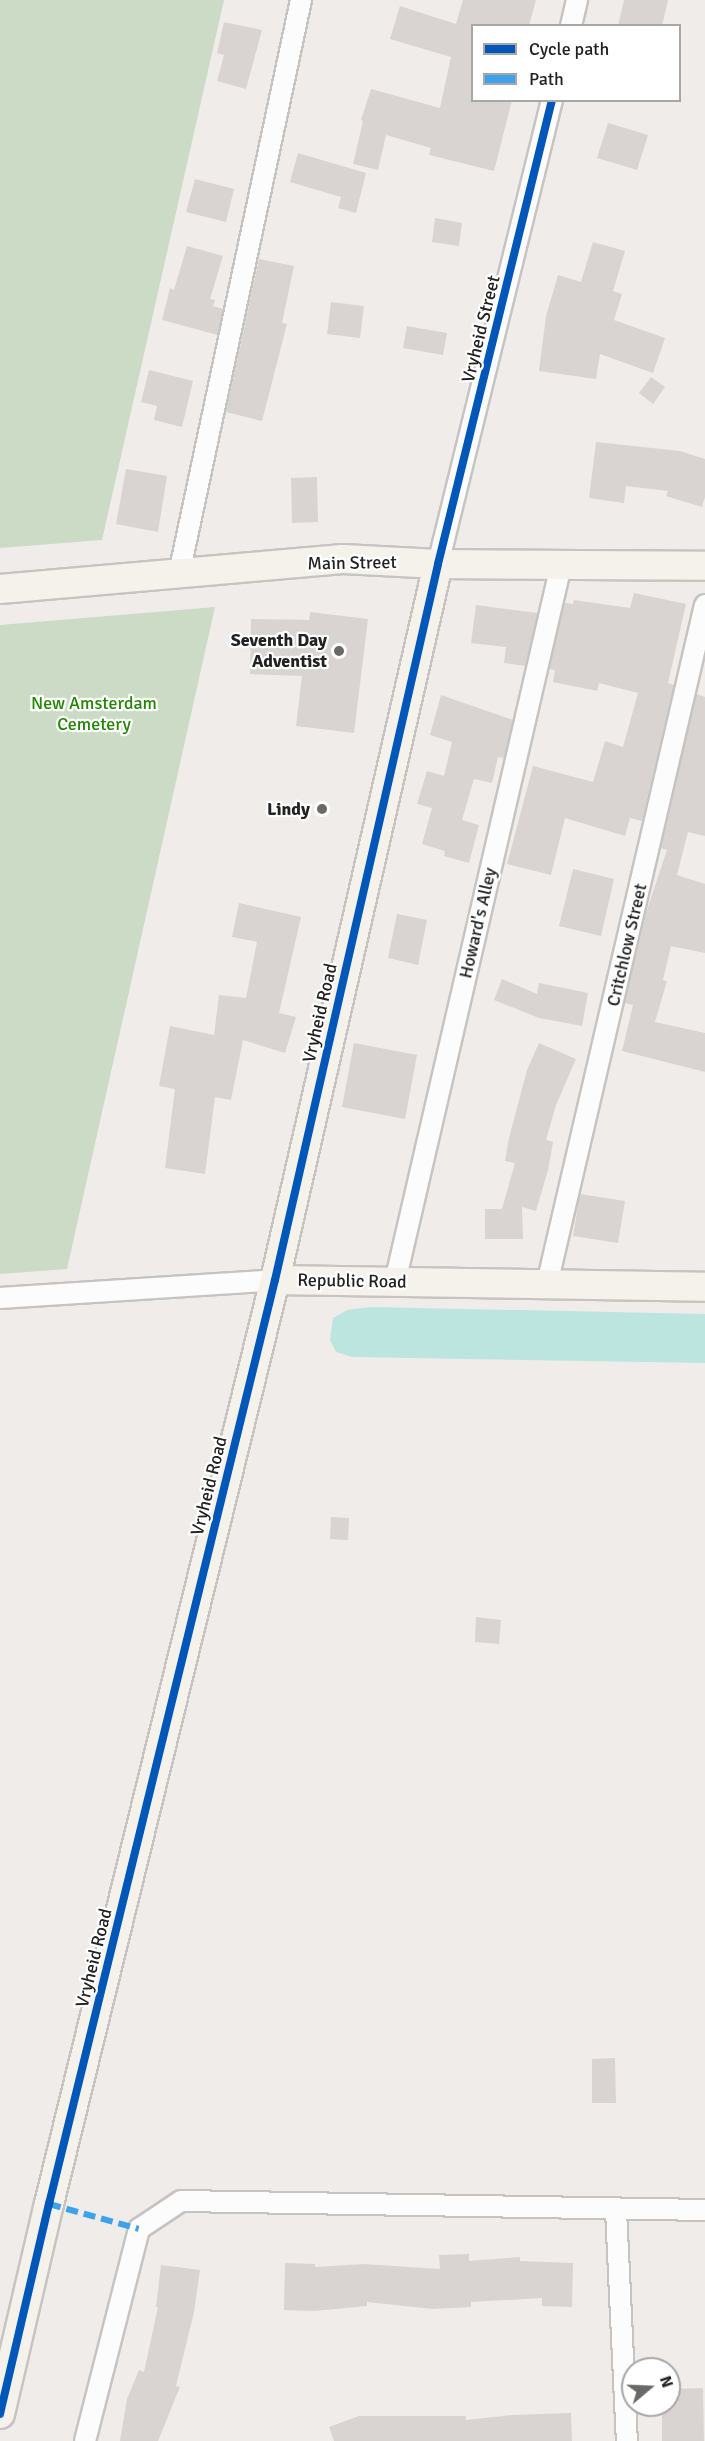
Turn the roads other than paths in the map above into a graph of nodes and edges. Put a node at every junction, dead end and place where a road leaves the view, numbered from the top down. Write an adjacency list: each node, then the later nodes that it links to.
1 (301, 0): 8 (street)
2 (577, 0): 3 (street)
3 (571, 24)
4 (552, 102): 5 (street, Vryheid Street)
5 (438, 564): 6 (street, Main Street); 8 (street, Main Street); 11 (street, Vryheid Road)
6 (561, 565): 7 (street, Main Street); 12 (street, Howard's Alley)
7 (705, 566)
8 (179, 573): 9 (street, Main Street)
9 (0, 590)
10 (705, 605): 13 (street, Critchlow Street)
11 (275, 1280): 12 (street, Republic Road); 15 (street, Republic Road); 18 (street, Vryheid Road)
12 (395, 1282): 13 (street, Republic Road)
13 (547, 1284): 14 (street, Republic Road)
14 (705, 1287)
15 (0, 1298)
16 (616, 2210): 17 (street); 19 (street); 20 (street)
17 (705, 2210)
18 (0, 2414)
19 (85, 2441)
20 (627, 2441)

